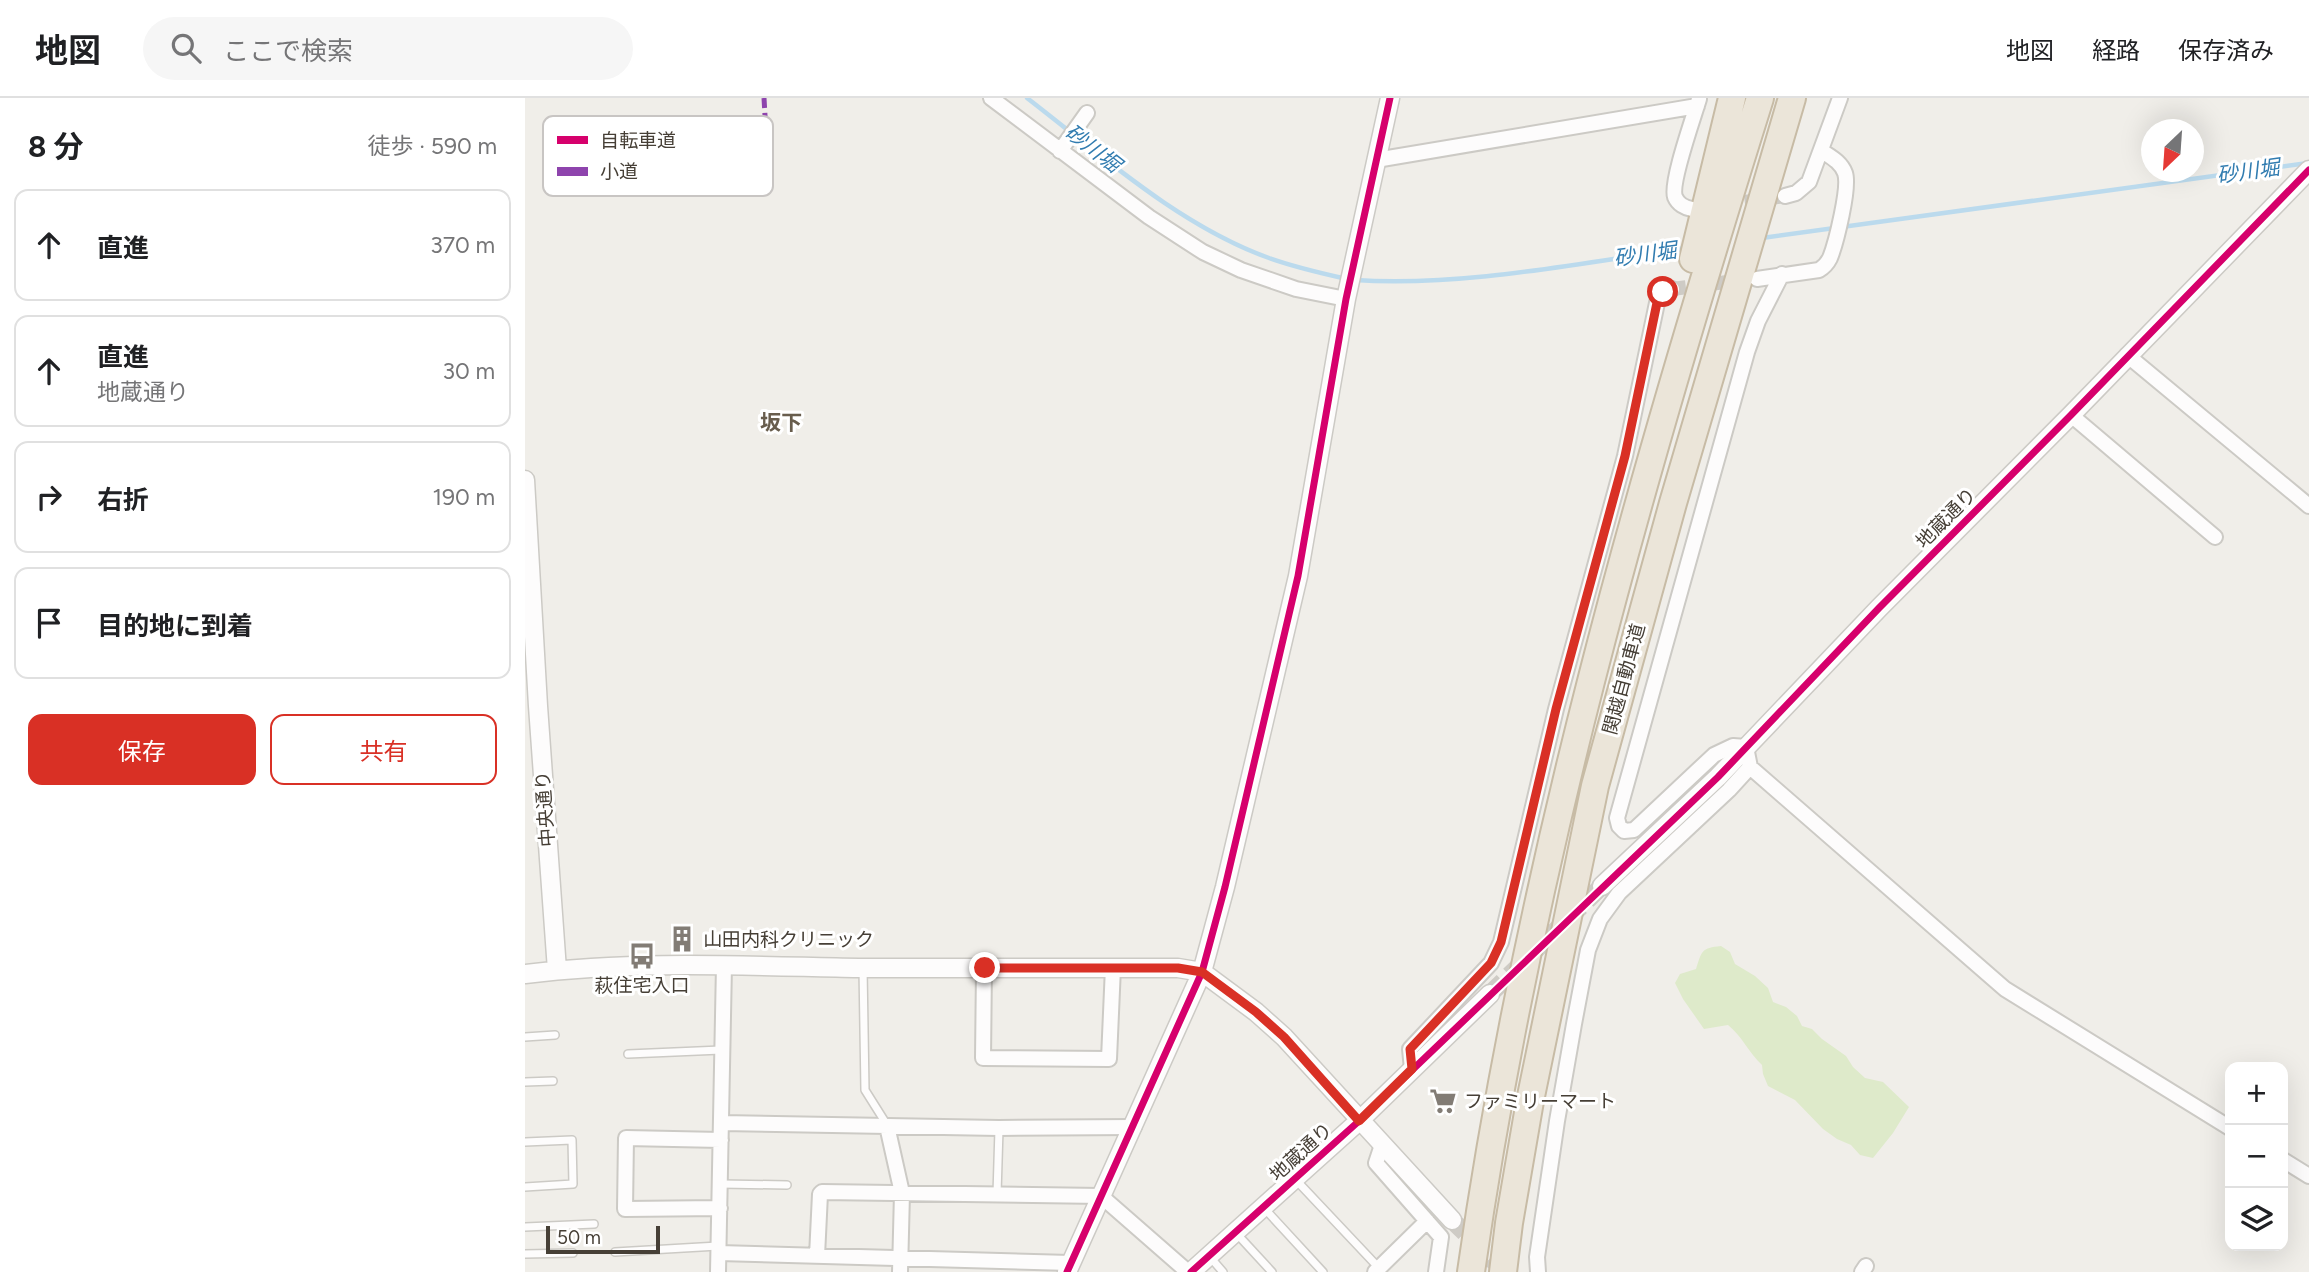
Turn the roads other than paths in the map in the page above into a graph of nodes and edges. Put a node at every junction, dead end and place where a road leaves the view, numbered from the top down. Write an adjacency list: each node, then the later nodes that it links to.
1 (991, 98): 9 (street)
2 (1390, 98): 11 (street)
3 (1732, 98): 14 (highway)
4 (1760, 98): 14 (highway)
5 (1840, 98): 10 (street)
6 (1698, 102): 11 (street); 14 (street)
7 (1792, 102): 15 (highway, 関越自動車道)
8 (1085, 116): 9 (street)
9 (1062, 148): 18 (street)
10 (1822, 151): 13 (street); 16 (street)
11 (1376, 160): 18 (street)
12 (2304, 175): 19 (street, 地蔵通り)
13 (1785, 196)
14 (1707, 212): 17 (highway, 関越自動車道)
15 (1749, 274): 16 (street); 83 (highway, 関越自動車道)
16 (1782, 274): 24 (street)
17 (1689, 281): 39 (street); 82 (highway, 関越自動車道)
18 (1347, 296): 32 (street)
19 (2127, 355): 20 (street, 地蔵通り); 22 (street)
20 (2071, 415): 23 (street); 24 (street, 地蔵通り)
21 (525, 480): 31 (street, 中央通り)
22 (2309, 506)
23 (2215, 537)
24 (1746, 747): 25 (street); 26 (street, 地蔵通り)
25 (1750, 767): 44 (street); 84 (street)
26 (1602, 886)
27 (724, 965): 29 (street); 31 (street); 37 (street)
28 (1113, 967): 30 (street); 30 (street); 32 (street)
29 (863, 968): 30 (street); 45 (lane)
30 (985, 968)
31 (557, 970): 33 (street)
32 (1202, 972): 42 (street); 46 (street)
33 (525, 974)
34 (1490, 994): 39 (street, 地蔵通り)
35 (555, 1035): 36 (lane)
36 (525, 1037)
37 (721, 1050): 38 (lane); 43 (street)
38 (628, 1055)
39 (1412, 1069): 42 (street, 地蔵通り)
40 (553, 1081): 41 (lane)
41 (525, 1082)
42 (1359, 1121): 50 (street); 53 (street, 地蔵通り)
43 (722, 1123): 45 (street); 48 (street)
44 (2225, 1125)
45 (887, 1126): 47 (street); 57 (street)
46 (1133, 1127): 47 (street); 59 (street)
47 (999, 1128): 58 (lane)
48 (721, 1140): 54 (street); 61 (street)
49 (525, 1142): 56 (lane)
50 (1382, 1145): 62 (street); 63 (street)
51 (2288, 1163): 52 (street)
52 (2309, 1176)
53 (1295, 1179): 60 (street, 地蔵通り); 75 (lane)
54 (721, 1184): 55 (lane); 61 (street)
55 (787, 1185)
56 (525, 1187)
57 (902, 1193): 58 (street); 71 (street); 73 (street)
58 (997, 1194): 59 (street)
59 (1101, 1196): 74 (street); 77 (street)
60 (1263, 1207): 66 (street, 地蔵通り); 80 (lane)
61 (720, 1208): 67 (street)
62 (1452, 1220)
63 (1427, 1221): 75 (street); 81 (street)
64 (594, 1224): 65 (lane)
65 (525, 1227)
66 (1235, 1232): 72 (street, 地蔵通り); 79 (lane)
67 (719, 1250): 68 (lane); 71 (street); 76 (street)
68 (615, 1252)
69 (573, 1253): 70 (lane)
70 (525, 1254)
71 (817, 1256): 73 (street)
72 (1209, 1256): 77 (street, 地蔵通り); 78 (lane)
73 (900, 1265): 74 (street)
74 (1069, 1268)
75 (1377, 1270)
76 (718, 1272)
77 (1189, 1272)
78 (1223, 1272)
79 (1272, 1272)
80 (1323, 1272)
81 (1436, 1272)
82 (1471, 1272)
83 (1503, 1272)
84 (1538, 1272)

